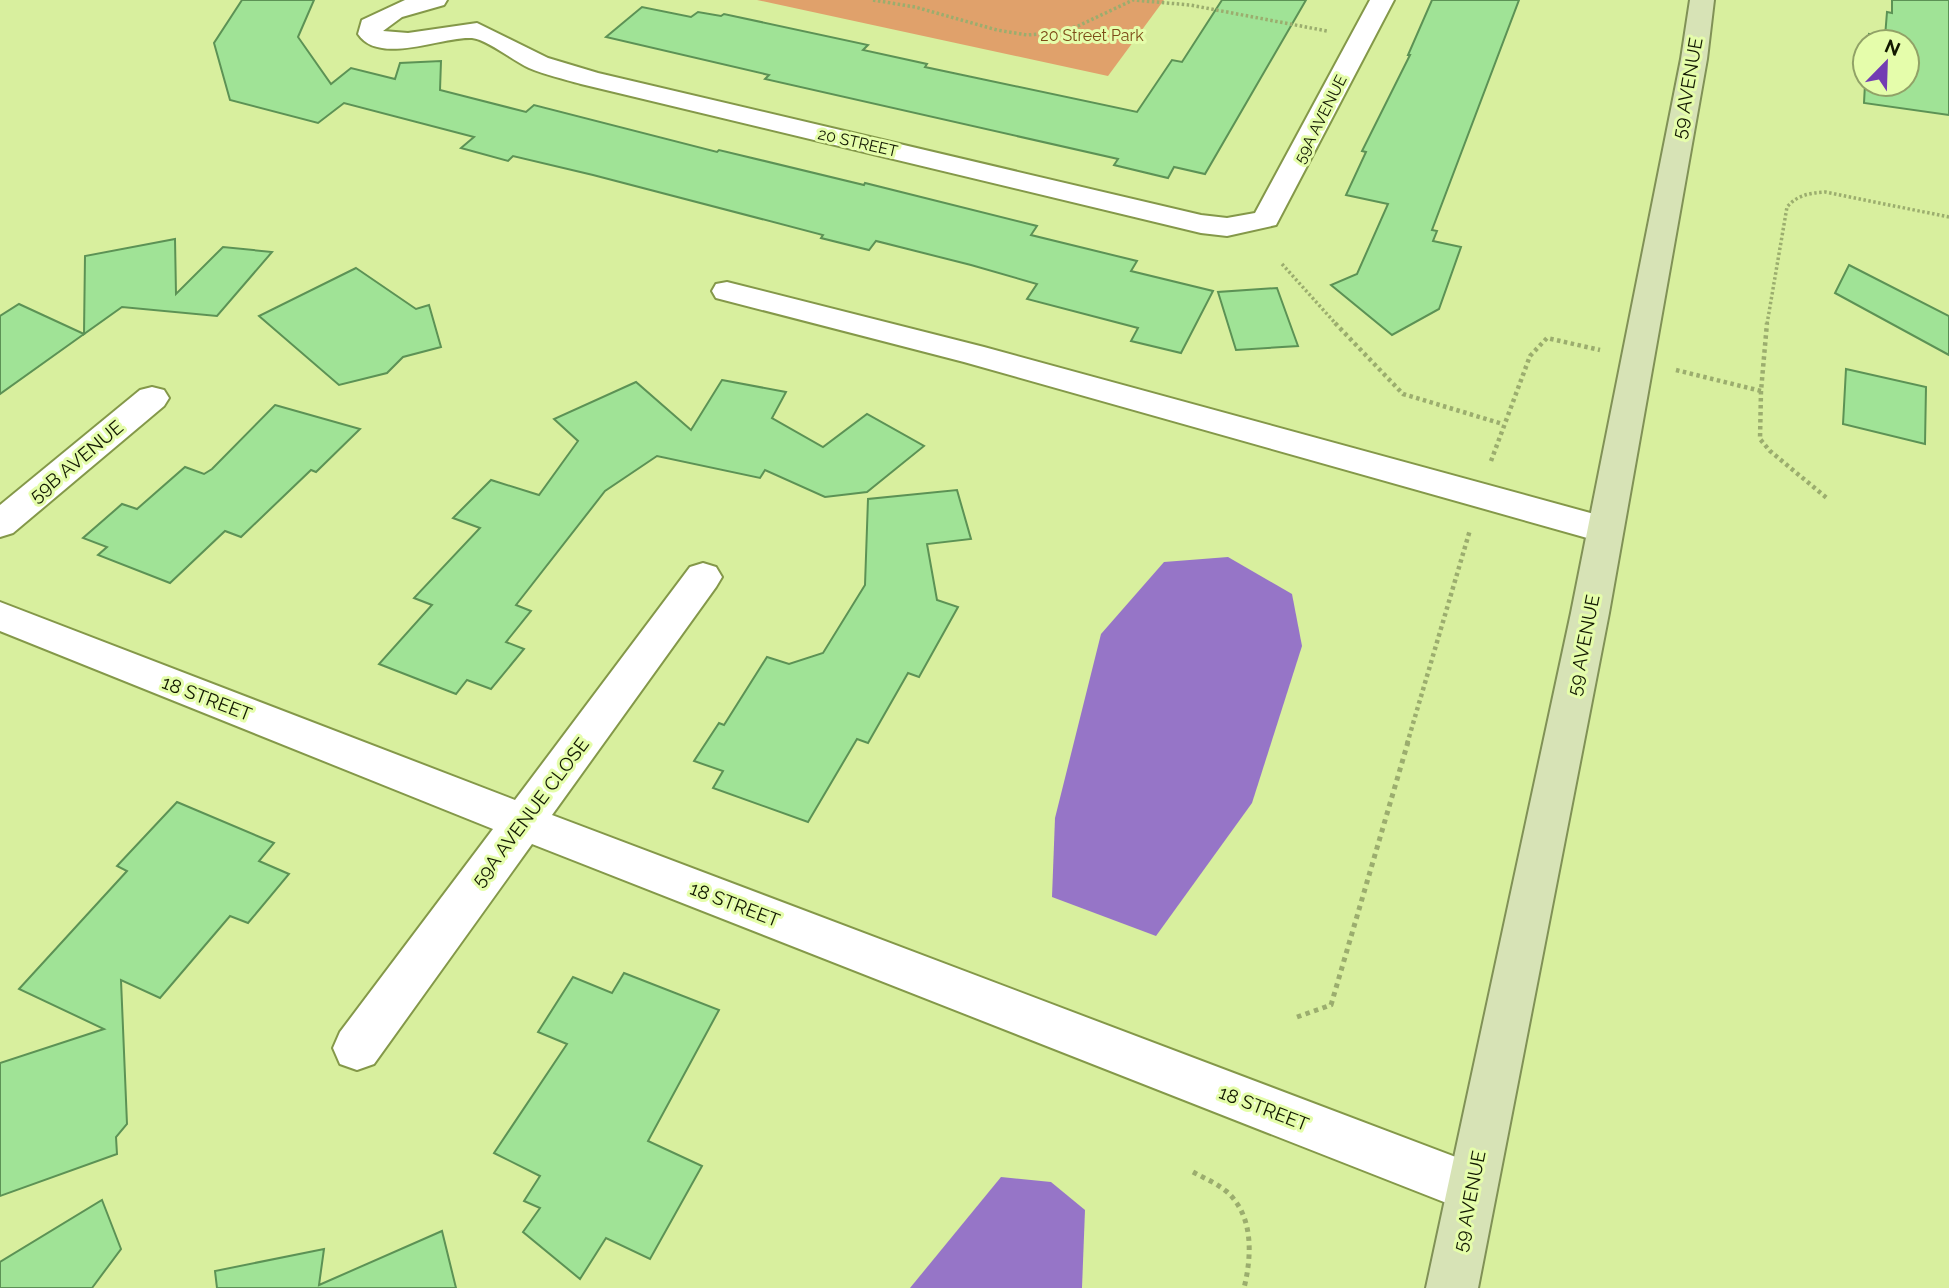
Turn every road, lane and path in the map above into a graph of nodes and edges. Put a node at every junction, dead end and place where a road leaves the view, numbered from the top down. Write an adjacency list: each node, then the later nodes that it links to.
1 (435, 0): 7 (street, 20 STREET)
2 (873, 0): 5 (path)
3 (1382, 0): 7 (street, 59A AVENUE)
4 (1702, 0): 18 (main road, 59 AVENUE)
5 (1326, 31)
6 (1949, 217): 12 (path)
7 (1246, 225)
8 (1282, 264): 14 (path)
9 (727, 291): 15 (street)
10 (1569, 343): 14 (path)
11 (1703, 376): 12 (path)
12 (1761, 391): 16 (path)
13 (152, 398): 17 (street, 59B AVENUE)
14 (1503, 424): 15 (path)
15 (1481, 494): 18 (street); 22 (path)
16 (1828, 499)
17 (0, 524)
18 (1605, 530): 25 (main road, 59 AVENUE)
19 (703, 577): 21 (street, 59A AVENUE CLOSE)
20 (0, 617): 21 (street, 18 STREET)
21 (523, 822): 23 (street, 59A AVENUE CLOSE); 25 (street, 18 STREET)
22 (1297, 1017)
23 (357, 1048)
24 (1193, 1172): 26 (path)
25 (1472, 1188): 27 (main road, 59 AVENUE)
26 (1244, 1288)
27 (1452, 1288)

